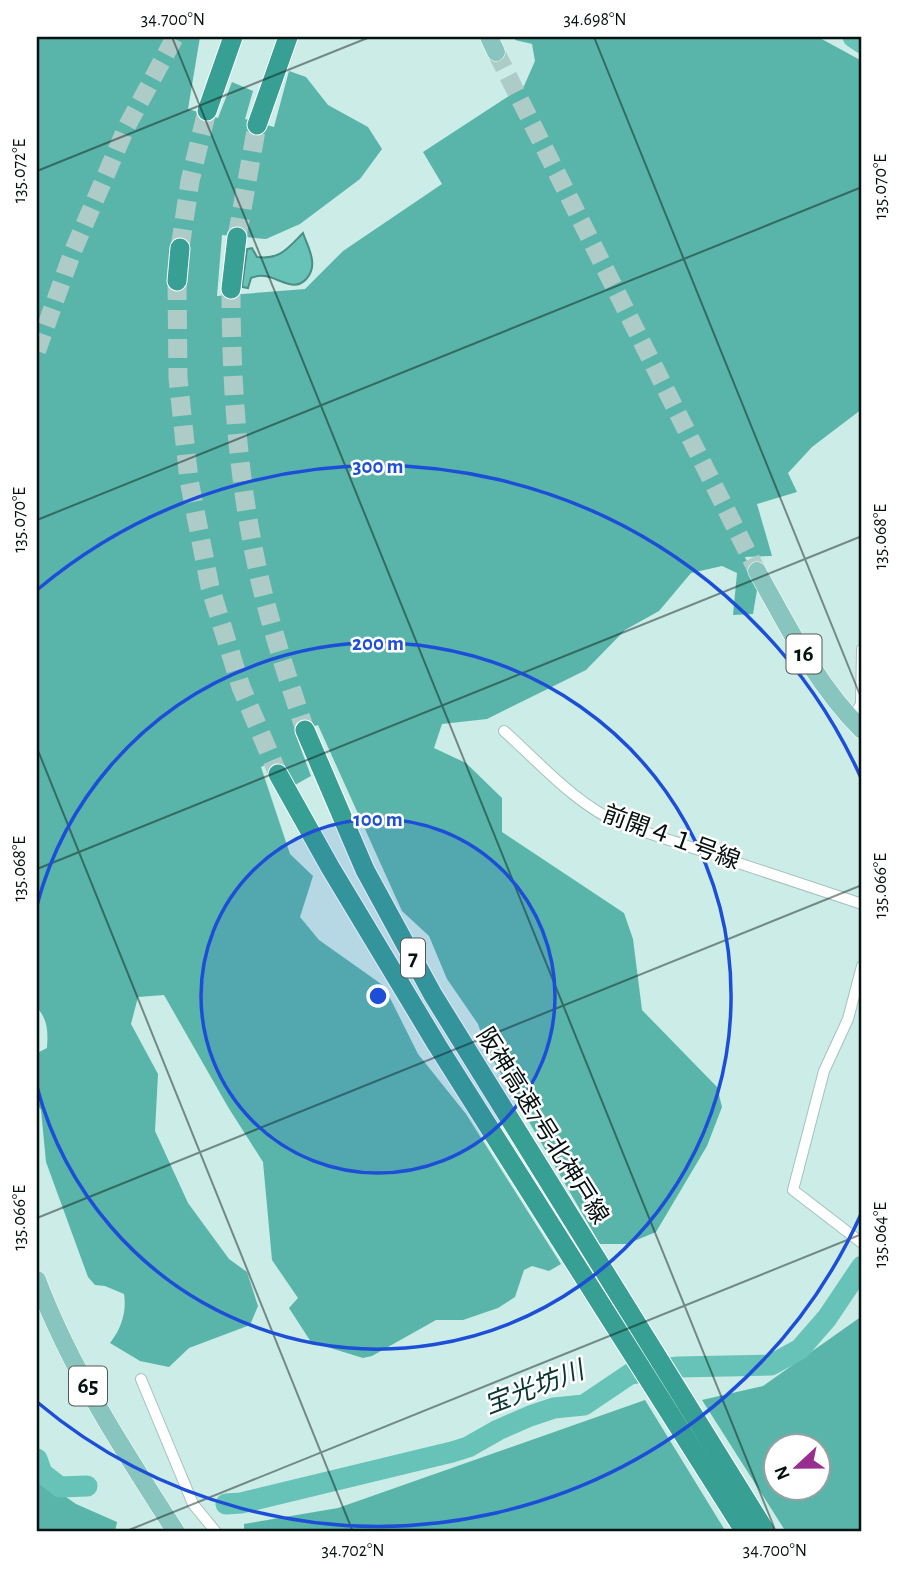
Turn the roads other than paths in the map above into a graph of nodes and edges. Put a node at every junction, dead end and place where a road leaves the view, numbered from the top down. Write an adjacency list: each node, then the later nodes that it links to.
1 (233, 37): 3 (highway)
2 (288, 37): 4 (highway)
3 (207, 111)
4 (257, 125)
5 (237, 237): 8 (highway)
6 (180, 248): 7 (highway)
7 (177, 281)
8 (231, 289)
9 (757, 571): 11 (main road, 16)
10 (862, 649): 11 (street)
11 (859, 715)
12 (305, 730): 17 (highway, 阪神高速7号北神戸線 / 7)
13 (504, 731): 15 (street, 前開４１号線)
14 (278, 774): 17 (highway, 阪神高速7号北神戸線 / 7)
15 (862, 904)
16 (862, 971): 18 (street)
17 (535, 1180): 22 (highway, 阪神高速7号北神戸線 / 7)
18 (862, 1243)
19 (37, 1280): 21 (main road, 65)
20 (141, 1379): 25 (street)
21 (147, 1489): 23 (main road, 65); 24 (main road, 65)
22 (746, 1522): 26 (highway, 阪神高速7号北神戸線 / 7)
23 (166, 1532)
24 (176, 1532)
25 (216, 1532)
26 (766, 1532)

